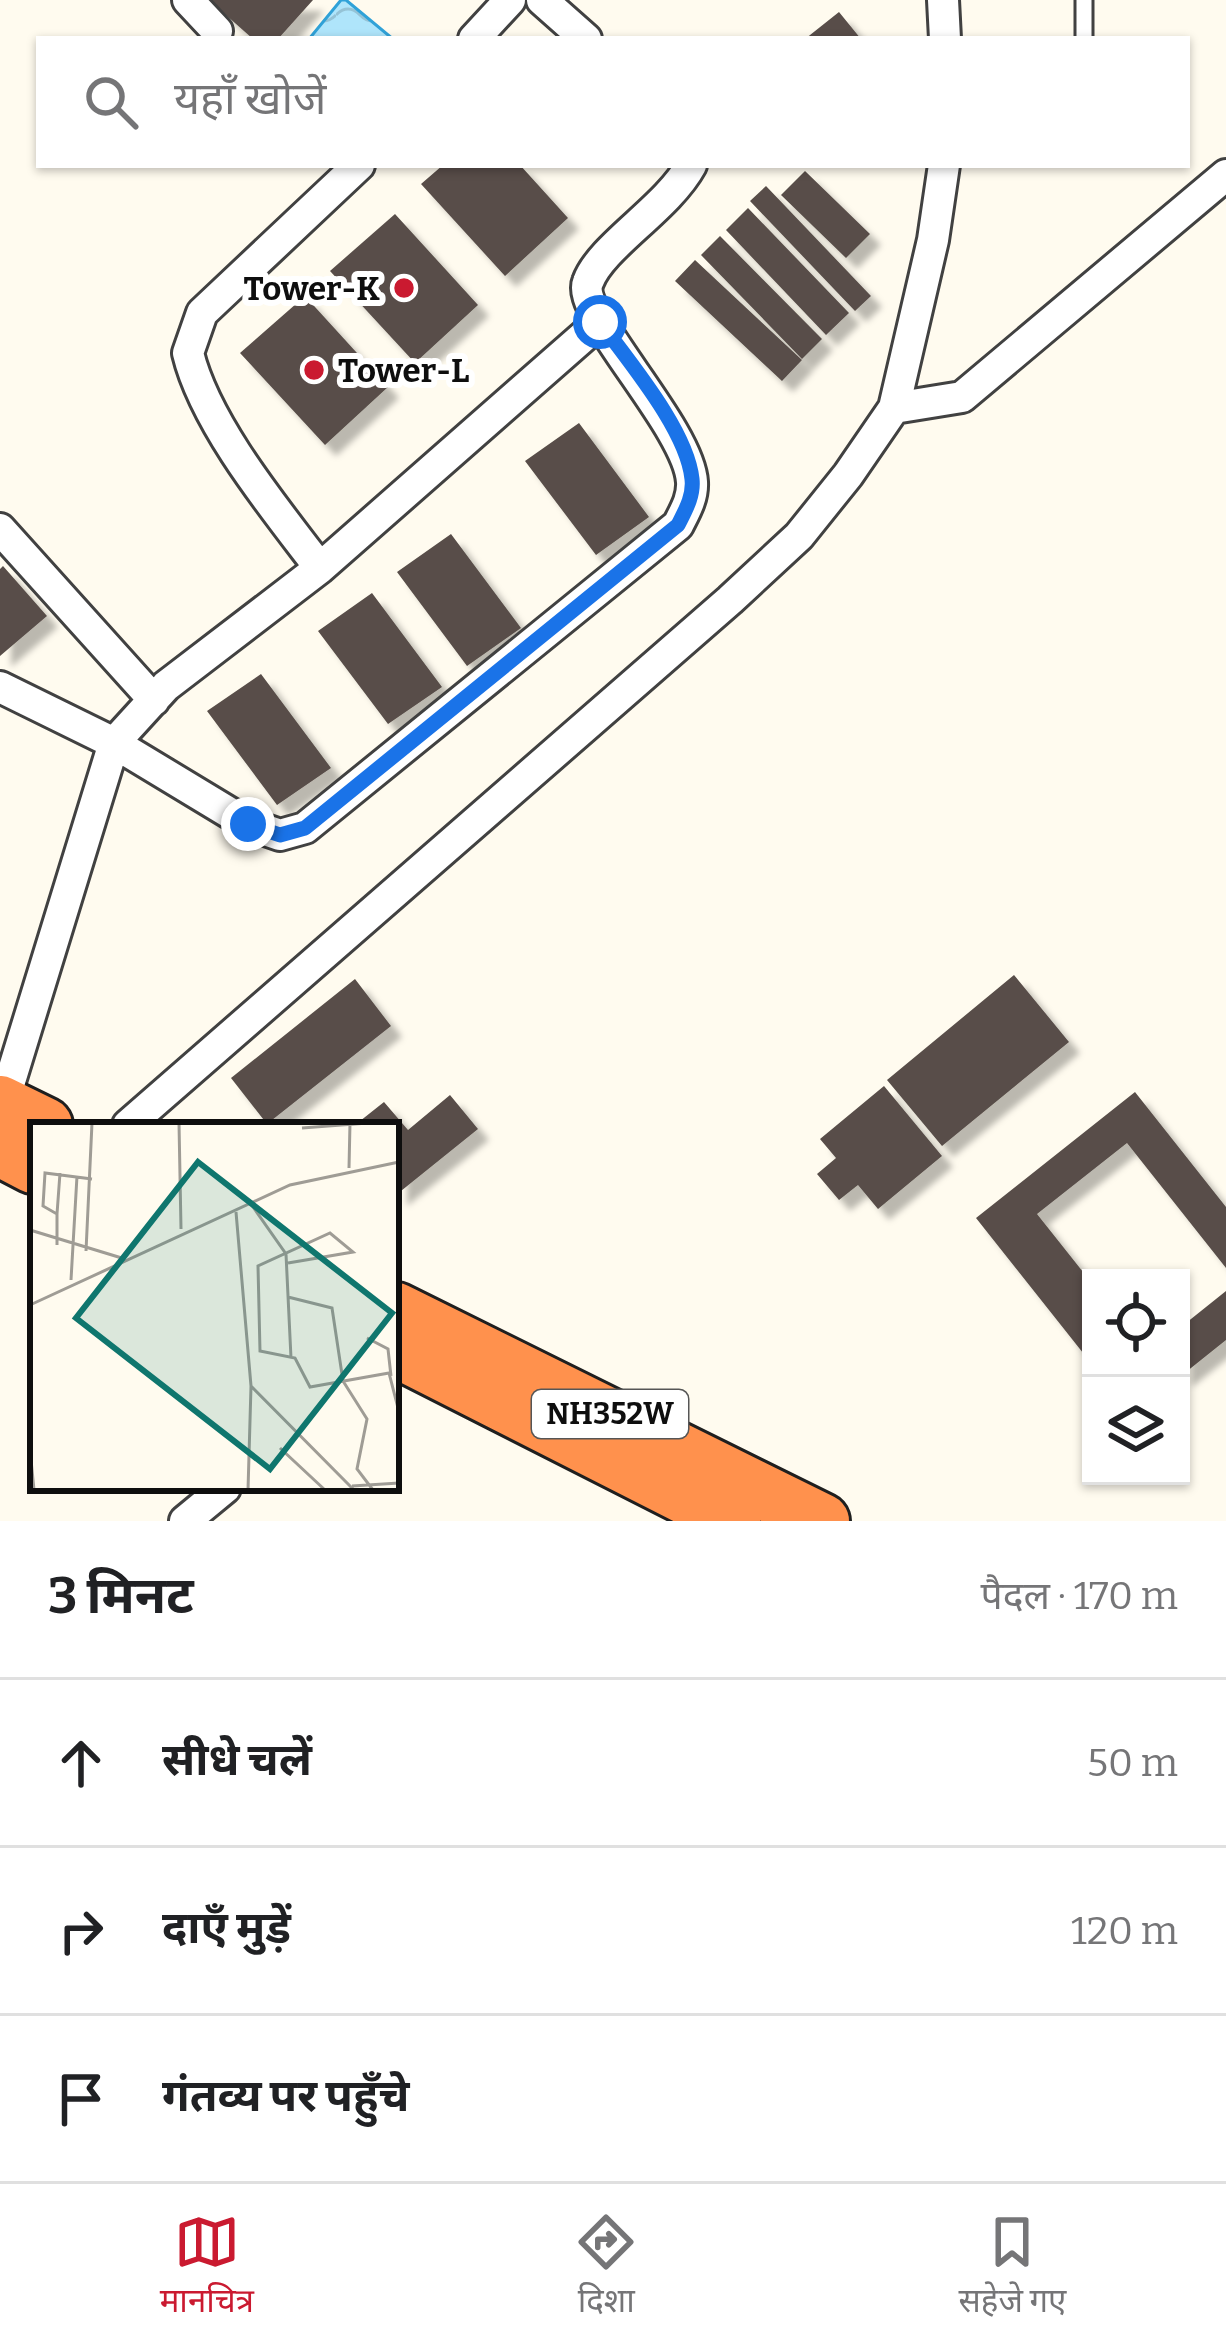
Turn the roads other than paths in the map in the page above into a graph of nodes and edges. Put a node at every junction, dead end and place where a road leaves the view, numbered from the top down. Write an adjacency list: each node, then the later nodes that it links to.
1 (188, 0): 6 (street)
2 (509, 0): 7 (street)
3 (542, 0): 8 (street)
4 (943, 0): 9 (street)
5 (1084, 0): 10 (lane)
6 (217, 31)
7 (477, 36)
8 (583, 36)
9 (945, 36)
10 (1084, 36)
11 (356, 168): 18 (street)
12 (689, 168): 15 (street)
13 (944, 168): 16 (street)
14 (1226, 175): 16 (street)
15 (600, 322): 18 (street); 21 (street)
16 (894, 408): 23 (street)
17 (0, 529): 20 (street)
18 (320, 568): 20 (street)
19 (0, 687): 21 (street)
20 (154, 700): 21 (street)
21 (115, 743): 22 (street)
22 (12, 1120): 24 (highway)
23 (131, 1122)
24 (30, 1159)
25 (399, 1312): 28 (highway, NH352W)
26 (399, 1351): 28 (highway, NH352W)
27 (221, 1491): 29 (street)
28 (748, 1510): 30 (highway, NH352W)
29 (185, 1521)
30 (822, 1521)

